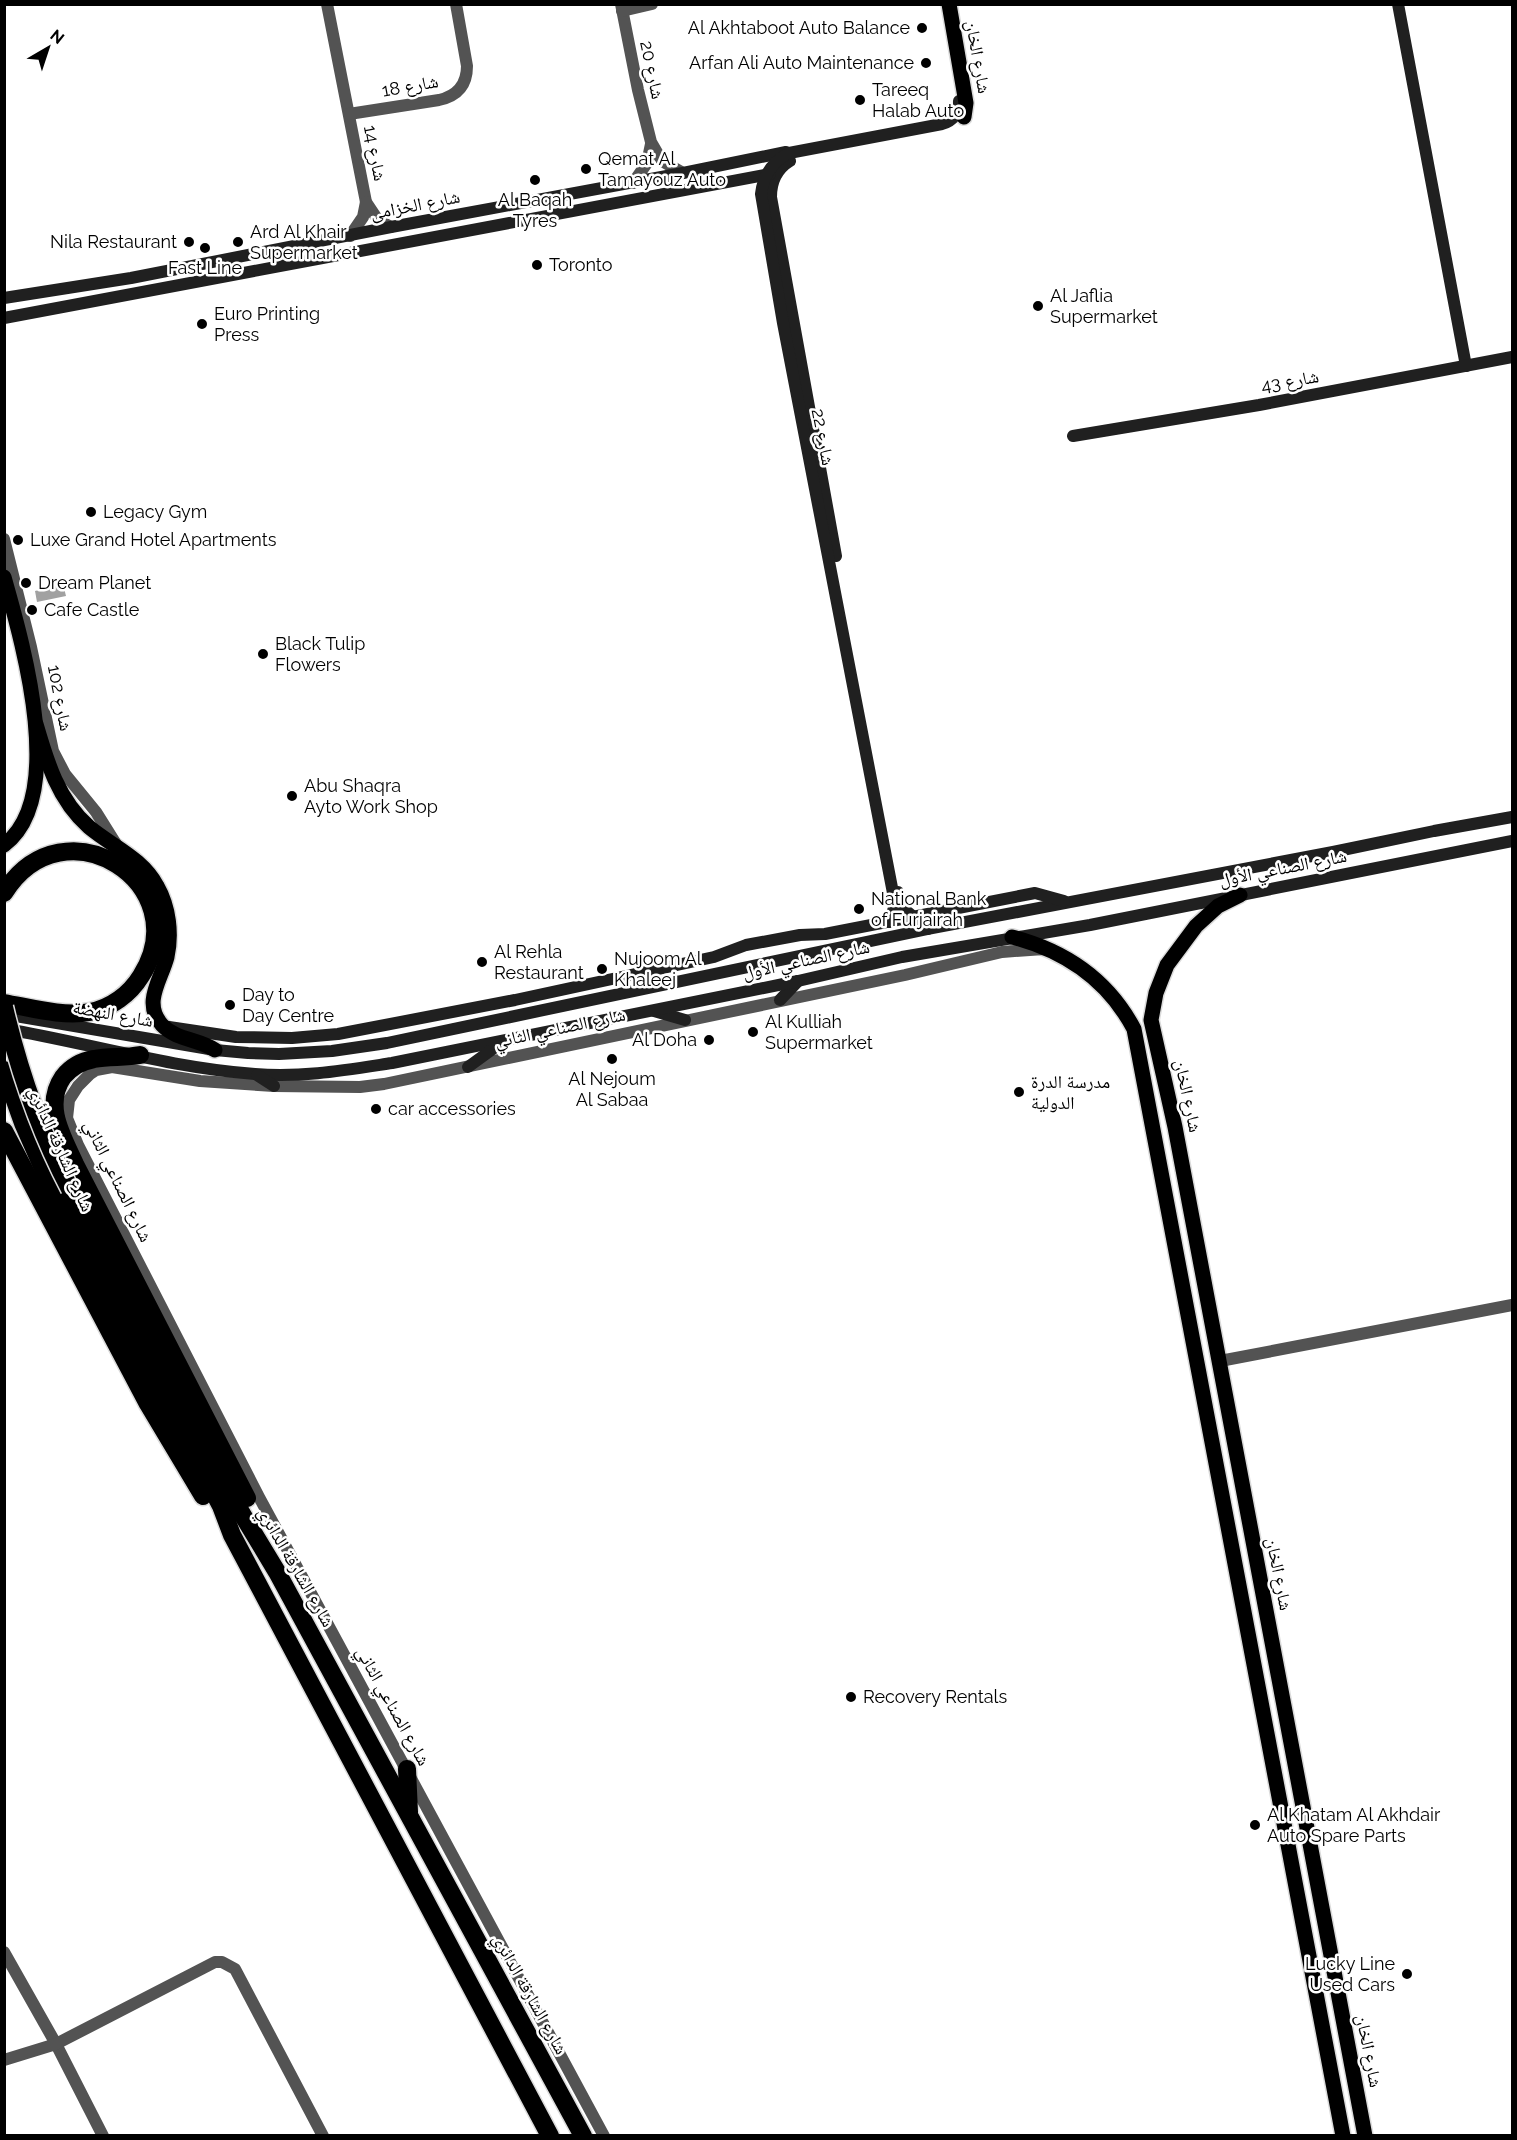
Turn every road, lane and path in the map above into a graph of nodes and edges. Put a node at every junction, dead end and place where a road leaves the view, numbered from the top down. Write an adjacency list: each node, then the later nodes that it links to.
1 (327, 4): 9 (street, شارع 14)
2 (456, 4): 9 (street, شارع 18)
3 (652, 4): 7 (street)
4 (940, 4): 8 (main road, شارع الخان)
5 (949, 4): 10 (main road, شارع الخان)
6 (1398, 4): 24 (street)
7 (622, 8): 11 (street, شارع 20)
8 (958, 101): 12 (street)
9 (349, 114): 16 (street, شارع 14)
10 (964, 117): 14 (street)
11 (651, 142): 13 (street, شارع 20); 15 (street)
12 (796, 150): 13 (street, شارع الخزامى); 14 (street)
13 (683, 174): 15 (street, شارع الخزامى)
14 (771, 174): 20 (street, شارع الخزامى); 36 (street, شارع 22); 37 (street, شارع 22)
15 (633, 183): 17 (street, شارع الخزامى)
16 (366, 202): 17 (street, شارع 14); 18 (street, شارع 14)
17 (391, 227): 18 (street, شارع الخزامى)
18 (350, 236): 19 (street, شارع الخزامى)
19 (182, 267): 20 (street); 21 (street, شارع الخزامى)
20 (129, 294): 22 (street, شارع الخزامى)
21 (4, 298)
22 (4, 318)
23 (1512, 357): 24 (street, شارع 43)
24 (1466, 366): 25 (street, شارع 43)
25 (1073, 436)
26 (4, 539): 32 (street, شارع 102)
27 (4, 577): 28 (main road)
28 (36, 724): 31 (main road); 32 (main road)
29 (1512, 817): 35 (street, شارع الصناعي الأول)
30 (1512, 841): 34 (street, شارع الصناعي الأول)
31 (4, 845)
32 (118, 848): 48 (main road)
33 (4, 893): 43 (highway)
34 (1240, 895): 39 (street, شارع الصناعي الأول); 65 (main road, شارع الخان)
35 (1065, 902): 36 (street); 38 (street, شارع الصناعي الأول)
36 (912, 917): 37 (street); 38 (street)
37 (889, 922): 44 (street)
38 (927, 929): 50 (street, شارع الصناعي الأول)
39 (1012, 937): 40 (main road); 41 (street, شارع الصناعي الأول)
40 (1050, 949): 42 (street, شارع الصناعي الثاني); 78 (main road)
41 (798, 981): 42 (street); 45 (street, شارع الصناعي الأول)
42 (780, 1000): 47 (street, شارع الصناعي الثاني)
43 (4, 1005): 63 (highway, شارع الشارقة الدائري, bridge)
44 (470, 1009): 50 (street); 51 (street)
45 (650, 1010): 47 (street); 52 (street, شارع الصناعي الأول)
46 (4, 1014): 53 (street, شارع النهضة)
47 (685, 1020): 56 (street, شارع الصناعي الثاني)
48 (162, 1025): 51 (street); 53 (main road)
49 (4, 1029): 55 (street, شارع النهضة)
50 (446, 1031): 54 (street, شارع الصناعي الأول)
51 (315, 1037): 54 (street)
52 (506, 1039): 56 (street); 58 (street, شارع الصناعي الأول)
53 (215, 1050): 54 (street, شارع الصناعي الأول)
54 (333, 1051)
55 (140, 1055): 58 (street, شارع الصناعي الأول); 67 (highway)
56 (468, 1067): 59 (street, شارع الصناعي الثاني)
57 (4, 1070): 63 (highway, شارع الشارقة الدائري)
58 (256, 1074): 59 (street)
59 (274, 1086): 68 (street, شارع الصناعي الثاني)
60 (4, 1131): 62 (highway)
61 (4, 1147): 62 (street)
62 (33, 1186): 66 (highway)
63 (62, 1191): 66 (highway, شارع الشارقة الدائري); 67 (highway, شارع الشارقة الدائري)
64 (1512, 1305): 65 (street)
65 (1220, 1361): 79 (main road, شارع الخان)
66 (232, 1534): 75 (highway, شارع الشارقة الدائري)
67 (277, 1572): 69 (highway, شارع الشارقة الدائري)
68 (407, 1769): 69 (highway); 77 (street, شارع الصناعي الثاني)
69 (410, 1817): 76 (highway, شارع الشارقة الدائري)
70 (4, 1952): 71 (street)
71 (56, 2043): 72 (street); 73 (street); 74 (street)
72 (4, 2060)
73 (103, 2136)
74 (323, 2136)
75 (550, 2136)
76 (583, 2136)
77 (604, 2136)
78 (1342, 2136)
79 (1365, 2136)

